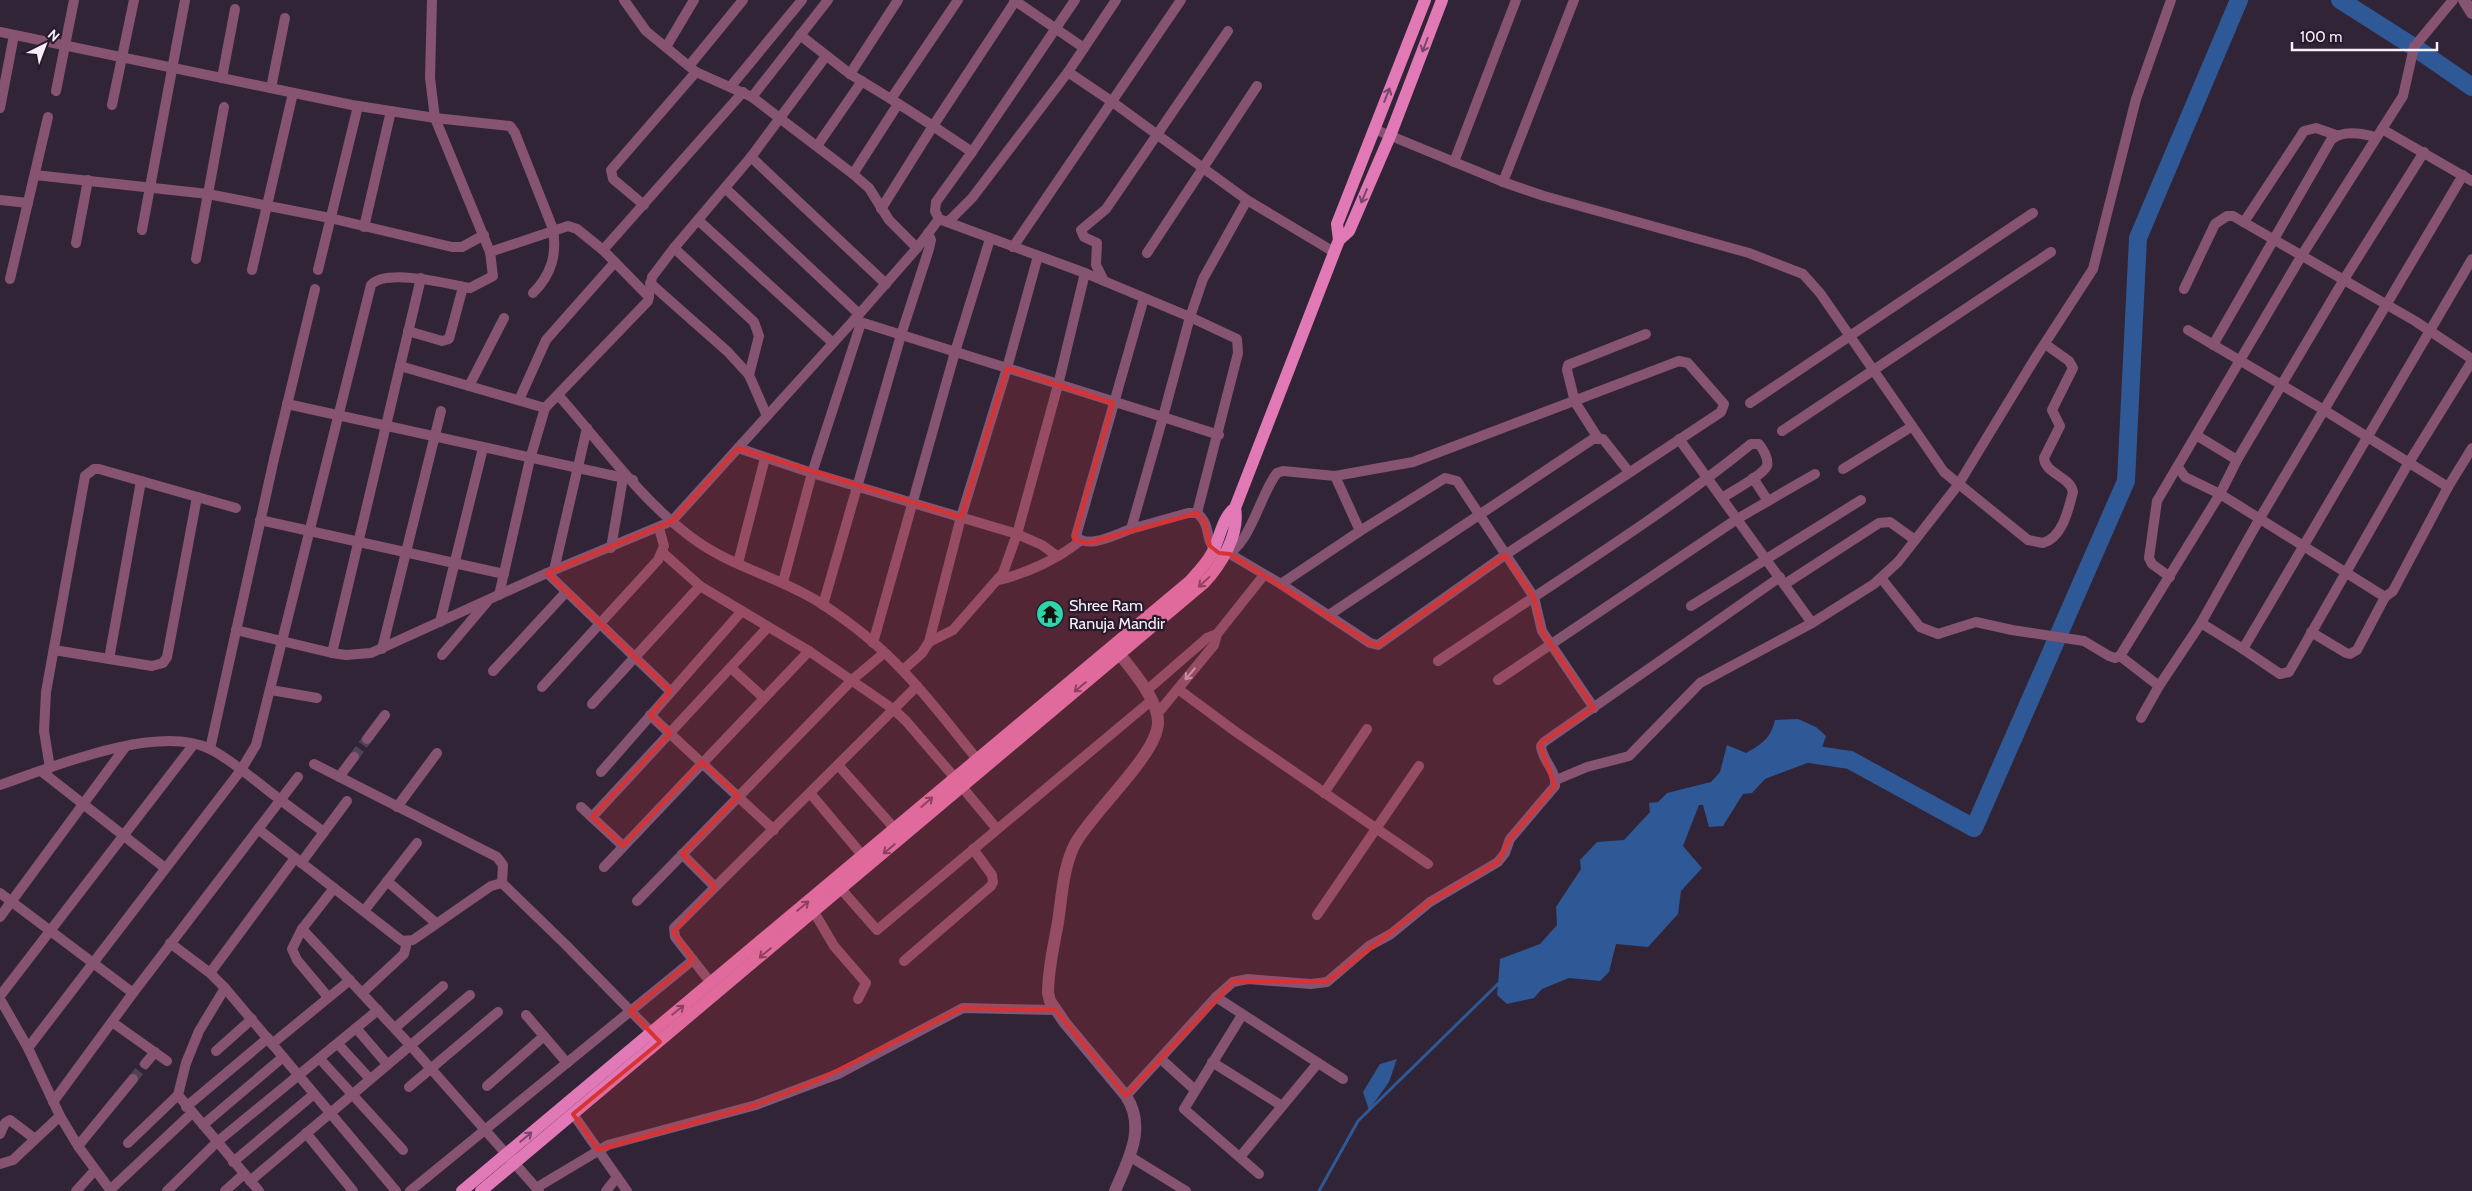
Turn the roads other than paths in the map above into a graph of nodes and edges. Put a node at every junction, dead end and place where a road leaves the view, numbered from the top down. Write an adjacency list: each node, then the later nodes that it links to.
1 (74, 0): 31 (street)
2 (134, 0): 35 (street)
3 (185, 0): 36 (street)
4 (432, 0): 56 (street)
5 (624, 0): 32 (street)
6 (694, 0): 32 (street)
7 (743, 0): 37 (street)
8 (802, 0): 42 (street)
9 (828, 0): 29 (street)
10 (898, 0): 39 (street)
11 (958, 0): 49 (street)
12 (1015, 0): 26 (street); 58 (street)
13 (1075, 0): 26 (street)
14 (1116, 0): 33 (street)
15 (1181, 0): 48 (street)
16 (1425, 0): 59 (main road, one-way to 16)
17 (1442, 0): 63 (main road, one-way to 63)
18 (1516, 0): 68 (street)
19 (1574, 0): 74 (street)
20 (2170, 0): 137 (street)
21 (2453, 0): 60 (street)
22 (2464, 0): 24 (street)
23 (235, 9): 40 (street)
24 (2472, 13)
25 (285, 18): 44 (street)
26 (1054, 28): 33 (street); 65 (street)
27 (1228, 31): 61 (street)
28 (0, 32): 30 (street)
29 (800, 34): 34 (street); 47 (street)
30 (14, 35): 31 (street); 53 (street)
31 (65, 45): 35 (street); 45 (street)
32 (666, 47): 37 (street)
33 (1084, 48): 38 (street)
34 (826, 56): 39 (street); 57 (street)
35 (122, 57): 36 (street); 50 (street)
36 (172, 68): 40 (street); 75 (street)
37 (693, 69): 42 (street); 81 (street)
38 (1068, 72): 48 (street); 87 (street)
39 (850, 74): 41 (street)
40 (222, 78): 44 (street)
41 (862, 81): 49 (street); 64 (street)
42 (731, 86): 47 (street)
43 (1257, 86): 69 (street)
44 (271, 88): 46 (street)
45 (56, 91)
46 (293, 93): 51 (street); 82 (street)
47 (747, 94): 57 (street); 81 (street)
48 (1111, 101): 61 (street); 98 (street)
49 (895, 102): 58 (street); 70 (street)
50 (112, 105)
51 (358, 106): 54 (street); 85 (street)
52 (224, 107): 77 (street)
53 (0, 108)
54 (391, 111): 56 (street); 89 (street)
55 (48, 117): 71 (street)
56 (435, 118): 90 (street); 93 (street)
57 (781, 118): 64 (street); 67 (street)
58 (933, 126): 65 (street); 83 (street)
59 (1374, 129): 63 (street); 96 (main road)
60 (2379, 133): 62 (street); 66 (street); 106 (street)
61 (1158, 135): 69 (street); 116 (street)
62 (2336, 135): 88 (street); 94 (street)
63 (1390, 136): 68 (street); 96 (main road, one-way to 96)
64 (817, 146): 70 (street)
65 (972, 152): 87 (street)
66 (2424, 152): 72 (street); 117 (street)
67 (751, 157): 76 (street); 119 (street)
68 (1454, 162): 74 (street)
69 (1204, 170): 79 (street); 105 (street)
70 (853, 174): 83 (street)
71 (34, 175): 73 (street); 80 (street)
72 (2468, 178): 126 (street)
73 (88, 180): 75 (street); 97 (street)
74 (1503, 182): 135 (street)
75 (150, 186): 77 (street); 91 (street)
76 (725, 188): 86 (street); 129 (street)
77 (208, 194): 82 (street); 108 (street)
78 (0, 200): 80 (street)
79 (1247, 200): 103 (street); 127 (street)
80 (28, 203): 115 (street)
81 (644, 205): 101 (street)
82 (267, 206): 85 (street); 111 (street)
83 (881, 209): 100 (street)
84 (2032, 213): 135 (street)
85 (330, 218): 89 (street); 112 (street)
86 (698, 220): 99 (street); 136 (street)
87 (944, 220): 92 (street); 95 (street)
88 (2244, 222): 94 (street); 122 (street)
89 (364, 227): 93 (street)
90 (553, 229): 101 (street); 102 (street); 123 (street)
91 (142, 230)
92 (928, 234): 100 (street); 134 (street)
93 (484, 236): 102 (street)
94 (2273, 238): 106 (street); 138 (street)
95 (990, 239): 98 (street); 139 (street)
96 (1339, 240): 103 (main road)
97 (76, 243)
98 (1013, 247): 107 (street)
99 (674, 248): 118 (street); 145 (street)
100 (917, 248): 119 (street)
101 (603, 250): 110 (street)
102 (490, 252): 120 (street)
103 (1334, 252): 218 (main road)
104 (2050, 252): 144 (street)
105 (1147, 253)
106 (2302, 255): 117 (street); 141 (street)
107 (1038, 256): 113 (street); 143 (street)
108 (196, 259)
109 (2472, 259): 132 (street)
110 (615, 262): 124 (street); 150 (street)
111 (252, 270)
112 (318, 270)
113 (1085, 273): 116 (street); 146 (street)
114 (421, 278): 120 (street); 131 (street); 158 (street)
115 (10, 279)
116 (1104, 281): 125 (street)
117 (2343, 281): 126 (street); 147 (street)
118 (650, 282): 124 (street); 145 (street)
119 (886, 284): 129 (street)
120 (463, 287): 131 (street)
121 (316, 289): 154 (street)
122 (2184, 289)
123 (533, 293)
124 (649, 297): 149 (street)
125 (1144, 298): 127 (street); 152 (street)
126 (2387, 305): 132 (street); 156 (street)
127 (1190, 316): 160 (street); 165 (street)
128 (504, 318): 148 (street)
129 (858, 319): 134 (street); 136 (street); 182 (street)
130 (2188, 330): 138 (street)
131 (408, 331): 142 (street)
132 (2430, 331): 140 (street); 170 (street)
133 (1646, 334): 151 (street)
134 (901, 335): 139 (street); 190 (street)
135 (1848, 335): 144 (street); 153 (street)
136 (833, 343): 159 (street)
137 (2045, 344): 189 (street); 189 (street)
138 (2213, 345): 141 (street)
139 (955, 352): 143 (street); 197 (street)
140 (2472, 360): 177 (street)
141 (2240, 361): 147 (street); 166 (street)
142 (400, 366): 148 (street); 161 (street)
143 (1007, 368): 146 (street); 201 (street)
144 (1872, 370): 162 (street); 164 (street)
145 (749, 375): 159 (street)
146 (1058, 385): 152 (street); 210 (street)
147 (2282, 385): 156 (street); 176 (street)
148 (469, 386): 150 (street)
149 (559, 396): 155 (street); 163 (street)
150 (519, 400): 155 (street)
151 (1576, 402): 168 (street); 169 (street); 184 (street)
152 (1112, 403): 160 (street); 212 (street)
153 (1750, 403)
154 (287, 404): 158 (street); 204 (street)
155 (545, 408): 175 (street)
156 (2324, 410): 170 (street); 202 (street)
157 (442, 411): 167 (street)
158 (337, 415): 161 (street); 209 (street)
159 (766, 416): 172 (street)
160 (1163, 417): 165 (street); 207 (street)
161 (386, 425): 167 (street); 213 (street)
162 (1911, 427): 180 (street); 189 (street)
163 (587, 428): 179 (street); 186 (street)
164 (1782, 431)
165 (1218, 435): 199 (street)
166 (2196, 435): 176 (street); 178 (street)
167 (435, 436): 171 (street); 217 (street)
168 (1598, 438): 181 (street); 200 (street)
169 (1679, 438): 181 (street); 187 (street)
170 (2367, 438): 177 (street); 214 (street)
171 (483, 448): 175 (street); 223 (street)
172 (738, 448): 174 (street); 205 (street)
173 (2472, 448): 191 (street)
174 (765, 458): 182 (street); 222 (street)
175 (530, 459): 179 (street); 226 (street)
176 (2237, 460): 192 (street)
177 (2408, 464): 191 (street); 225 (street)
178 (2178, 467): 192 (street); 228 (street)
179 (576, 469): 186 (street); 224 (street)
180 (1843, 469)
181 (1630, 472): 219 (street)
182 (812, 473): 190 (street); 232 (street)
183 (1815, 474): 196 (street)
184 (1335, 476): 208 (street); 218 (street)
185 (1753, 478): 187 (street); 194 (street); 196 (street)
186 (628, 479): 205 (street); 215 (street)
187 (1708, 479): 194 (street); 237 (street)
188 (141, 481): 193 (street); 257 (street); 265 (street)
189 (1958, 486): 211 (street)
190 (856, 487): 197 (street); 239 (street)
191 (2448, 487): 238 (street)
192 (2220, 494): 202 (street); 228 (street)
193 (196, 497): 198 (street); 265 (street)
194 (1722, 498): 203 (street)
195 (1861, 500): 221 (street)
196 (1768, 501): 203 (street)
197 (912, 502): 201 (street); 253 (street)
198 (236, 508)
199 (1197, 513): 207 (street); 218 (street)
200 (1479, 514): 208 (street); 219 (street); 242 (street)
201 (961, 517): 210 (street); 252 (street)
202 (2260, 518): 214 (street); 245 (street)
203 (1737, 519): 221 (street); 254 (street)
204 (260, 520): 209 (street); 248 (street)
205 (672, 521): 206 (street); 222 (street)
206 (659, 528): 215 (street); 216 (street)
207 (1131, 529): 212 (street)
208 (1360, 531): 233 (street)
209 (309, 532): 213 (street); 251 (street)
210 (1017, 534): 220 (street); 230 (street)
211 (1914, 540): 229 (street); 231 (street)
212 (1080, 541): 220 (street)
213 (358, 543): 217 (street); 260 (street)
214 (2302, 545): 225 (street); 256 (street)
215 (611, 548): 224 (street)
216 (663, 553): 234 (street); 246 (street)
217 (407, 554): 223 (street); 255 (street)
218 (1223, 554): 227 (street); 258 (main road)
219 (1506, 555): 237 (street); 242 (street)
220 (1057, 556): 230 (street)
221 (1766, 558): 231 (street); 240 (street)
222 (738, 563): 232 (street)
223 (454, 564): 226 (street); 243 (street)
224 (551, 572): 235 (street); 236 (street)
225 (2346, 572): 238 (street); 249 (street)
226 (504, 574): 236 (street)
227 (1264, 575): 233 (street); 250 (street)
228 (2170, 577): 263 (street)
229 (1881, 578): 244 (street); 263 (street)
230 (999, 580): 252 (street)
231 (1783, 581): 244 (street); 282 (street)
232 (783, 582): 239 (street)
233 (1281, 584): 242 (street)
234 (700, 586): 241 (street); 264 (street)
235 (566, 592): 246 (street); 269 (street)
236 (494, 597): 243 (street); 262 (street)
237 (1534, 597): 254 (street); 266 (street)
238 (2385, 597): 249 (street)
239 (823, 605): 253 (street)
240 (1691, 606)
241 (741, 612): 247 (street); 277 (street)
242 (1329, 615)
243 (440, 622): 255 (street)
244 (1812, 623): 306 (street)
245 (2201, 623): 256 (street); 273 (street)
246 (600, 624): 264 (street); 274 (street)
247 (768, 627): 259 (street); 267 (street)
248 (236, 630): 251 (street); 293 (street)
249 (2311, 632): 256 (street)
250 (1217, 634): 275 (street, one-way to 275); 278 (street)
251 (283, 642): 260 (street); 276 (street)
252 (929, 642): 268 (street)
253 (873, 644): 261 (street)
254 (1550, 644): 271 (street); 282 (street)
255 (382, 649): 260 (street)
256 (2243, 649)
257 (54, 650): 265 (street); 301 (street)
258 (1116, 650): 278 (street); 298 (main road)
259 (809, 651): 270 (street); 280 (street)
260 (332, 653)
261 (884, 653): 268 (street); 270 (street)
262 (442, 654)
263 (2120, 656): 273 (street)
264 (635, 657): 277 (street); 281 (street)
265 (109, 659)
266 (1438, 661)
267 (731, 668): 280 (street); 289 (street)
268 (903, 670): 272 (street)
269 (493, 671)
270 (852, 680): 283 (street); 311 (street)
271 (1498, 680)
272 (917, 686): 283 (street); 298 (street)
273 (2159, 686): 287 (street)
274 (542, 687)
275 (1178, 689): 284 (street); 309 (street)
276 (271, 690): 279 (street); 302 (street)
277 (670, 691): 285 (street)
278 (1149, 696): 284 (street); 320 (street)
279 (317, 698)
280 (764, 698): 296 (street)
281 (592, 704)
282 (1594, 708): 306 (street)
283 (893, 709): 299 (street); 307 (street)
284 (1158, 713): 368 (street)
285 (650, 715): 289 (street); 303 (street)
286 (385, 716): 290 (street)
287 (2141, 718)
288 (1367, 729): 309 (street)
289 (670, 733): 296 (street); 317 (street)
290 (368, 739)
291 (194, 744): 292 (street); 293 (street); 324 (street)
292 (126, 746): 301 (street); 314 (street)
293 (210, 749): 302 (street)
294 (437, 752): 315 (street)
295 (354, 757): 305 (street)
296 (702, 762): 311 (street); 326 (street)
297 (314, 764): 305 (street)
298 (981, 764): 307 (main road)
299 (838, 765): 310 (street); 319 (street)
300 (1420, 766): 321 (street)
301 (46, 770): 308 (street); 314 (street)
302 (241, 770): 312 (street); 333 (street)
303 (601, 772)
304 (298, 777): 312 (street)
305 (339, 777): 315 (street)
306 (1556, 780): 364 (street)
307 (958, 783): 319 (main road, one-way to 307); 320 (street); 338 (main road, one-way to 338)
308 (0, 785)
309 (1324, 792): 321 (street)
310 (810, 793): 322 (street); 329 (street)
311 (738, 796): 322 (street); 328 (street)
312 (280, 800): 318 (street); 323 (street)
313 (347, 801): 323 (street)
314 (83, 805): 324 (street); 341 (street)
315 (397, 807): 335 (street)
316 (581, 808): 317 (street)
317 (592, 817): 326 (street)
318 (258, 829): 330 (street); 351 (street)
319 (895, 829): 329 (main road)
320 (997, 829): 327 (street)
321 (1377, 829): 331 (street); 344 (street)
322 (774, 830): 336 (street)
323 (324, 832): 330 (street)
324 (123, 836): 333 (street); 348 (street)
325 (417, 843): 334 (street)
326 (623, 846): 332 (street)
327 (973, 849): 338 (street); 353 (street)
328 (682, 854): 336 (street); 340 (street)
329 (863, 856): 349 (main road, one-way to 329)
330 (298, 860): 337 (street); 355 (street)
331 (1428, 864)
332 (604, 867)
333 (164, 868): 354 (street)
334 (387, 882): 342 (street); 346 (street)
335 (502, 883): 346 (street); 369 (street)
336 (715, 887): 352 (street)
337 (334, 888): 342 (street); 347 (street)
338 (842, 889): 343 (main road)
339 (0, 893): 341 (street)
340 (637, 901)
341 (12, 902): 345 (street); 348 (street)
342 (364, 911): 350 (street)
343 (814, 912): 349 (main road); 365 (street)
344 (1317, 914)
345 (0, 917)
346 (436, 923): 350 (street)
347 (302, 930): 356 (street); 363 (street)
348 (51, 932): 354 (street); 366 (street)
349 (781, 933): 357 (main road); 378 (main road, one-way to 378)
350 (407, 942): 361 (street)
351 (170, 943): 355 (street); 360 (street)
352 (693, 960): 357 (street); 369 (street)
353 (904, 961)
354 (92, 963): 360 (street); 382 (street)
355 (210, 973): 359 (street)
356 (350, 980): 361 (street); 363 (street)
357 (711, 983): 378 (main road, one-way to 357)
358 (443, 986): 376 (street)
359 (225, 988): 373 (street); 404 (street)
360 (133, 993): 374 (street)
361 (362, 993): 367 (street)
362 (470, 995): 381 (street)
363 (328, 998): 379 (street)
364 (1216, 998): 372 (street); 387 (street)
365 (858, 999)
366 (1, 1002): 382 (street)
367 (378, 1010): 375 (street); 376 (street)
368 (1055, 1010): 405 (street); 421 (street)
369 (630, 1011): 378 (street); 390 (street)
370 (498, 1012): 394 (street)
371 (526, 1015): 377 (street)
372 (1242, 1015): 389 (street); 391 (street)
373 (252, 1019): 379 (street); 383 (street)
374 (112, 1022): 384 (street); 406 (street)
375 (356, 1028): 380 (street); 393 (street)
376 (395, 1028): 381 (street)
377 (544, 1036): 390 (street); 399 (street)
378 (655, 1037): 410 (main road); 424 (main road, one-way to 378)
379 (270, 1041): 385 (street); 408 (street)
380 (338, 1044): 386 (street); 397 (street)
381 (410, 1045): 393 (street); 394 (street)
382 (28, 1048): 406 (street)
383 (216, 1050)
384 (155, 1052): 388 (street); 392 (street)
385 (283, 1057): 395 (street); 412 (street)
386 (320, 1059): 395 (street); 403 (street)
387 (1161, 1059): 401 (street); 405 (street)
388 (166, 1060)
389 (1212, 1062): 401 (street); 407 (street)
390 (566, 1063): 413 (street)
391 (1318, 1063): 398 (street); 407 (street)
392 (145, 1064)
393 (387, 1064): 397 (street)
394 (430, 1068): 400 (street); 413 (street)
395 (299, 1076): 402 (street); 417 (street)
396 (133, 1079): 419 (street)
397 (370, 1079): 403 (street)
398 (1343, 1079)
399 (487, 1086)
400 (409, 1087)
401 (1194, 1089): 423 (street)
402 (314, 1094): 409 (street); 425 (street)
403 (352, 1094): 409 (street); 420 (street)
404 (178, 1095): 408 (street); 418 (street)
405 (1126, 1096): 422 (street)
406 (53, 1102): 411 (street)
407 (1282, 1106): 423 (street)
408 (189, 1110): 412 (street); 432 (street)
409 (330, 1112): 414 (street); 439 (street)
410 (573, 1114): 421 (street); 424 (main road)
411 (60, 1116): 416 (street); 419 (street)
412 (203, 1125): 417 (street)
413 (484, 1130): 424 (street); 440 (street)
414 (306, 1133): 429 (street); 438 (street)
415 (0, 1134): 416 (street)
416 (35, 1139): 426 (street)
417 (217, 1142): 425 (street); 435 (street)
418 (128, 1143)
419 (78, 1146): 427 (street)
420 (403, 1150)
421 (598, 1150): 430 (street); 431 (street)
422 (1129, 1156): 433 (street); 445 (street)
423 (1240, 1157): 428 (street)
424 (510, 1159): 431 (street); 441 (main road); 442 (main road)
425 (234, 1162): 429 (street)
426 (0, 1164)
427 (95, 1170): 432 (street); 434 (street)
428 (1260, 1174)
429 (247, 1177): 436 (street); 437 (street)
430 (617, 1177): 443 (street); 444 (street)
431 (538, 1189)
432 (111, 1190)
433 (1182, 1190)
434 (76, 1191)
435 (167, 1191)
436 (225, 1191)
437 (259, 1191)
438 (353, 1191)
439 (396, 1191)
440 (410, 1191)
441 (462, 1191)
442 (481, 1191)
443 (606, 1191)
444 (626, 1191)
445 (1115, 1191)

